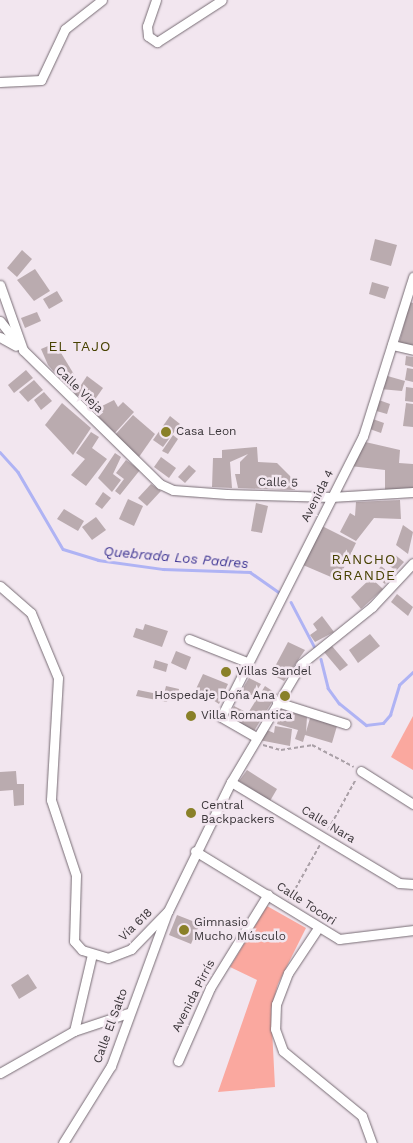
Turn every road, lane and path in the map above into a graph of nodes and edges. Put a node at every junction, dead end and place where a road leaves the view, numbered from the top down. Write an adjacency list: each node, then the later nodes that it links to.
1 (102, 0): 4 (street)
2 (156, 0): 3 (street)
3 (222, 0)
4 (0, 82)
5 (413, 277): 9 (street, Avenida 4)
6 (0, 285): 10 (street, Calle Vieja)
7 (0, 321): 10 (street)
8 (0, 337): 10 (street)
9 (392, 345): 11 (street); 14 (street, Avenida 4)
10 (23, 350): 12 (street, Calle Vieja)
11 (413, 350)
12 (173, 490): 14 (street, Calle 5)
13 (413, 492): 14 (street, Calle 5)
14 (331, 497): 18 (street, Avenida 4)
15 (413, 563): 19 (street, Vía 618)
16 (0, 586): 31 (street)
17 (189, 639): 18 (street)
18 (247, 662): 21 (street, Avenida 4)
19 (277, 702): 20 (street); 21 (street, Vía 618)
20 (346, 724)
21 (255, 739): 22 (path); 23 (street, Vía 618)
22 (361, 771): 24 (street)
23 (231, 782): 25 (street, Vía 618); 26 (street, Calle Nara)
24 (413, 804)
25 (195, 851): 27 (street, Calle Tocori); 28 (street, Vía 618)
26 (413, 884)
27 (268, 894): 29 (street, Calle Tocori); 34 (street, Avenida Pirrís)
28 (168, 911): 31 (street, Vía 618); 32 (street, Calle El Salto)
29 (318, 928): 30 (street, Calle Tocori); 37 (street)
30 (413, 930)
31 (92, 954): 33 (street)
32 (128, 1013): 33 (street); 36 (street, Calle El Salto)
33 (74, 1031): 35 (street)
34 (178, 1062)
35 (0, 1073)
36 (63, 1143)
37 (372, 1143)

